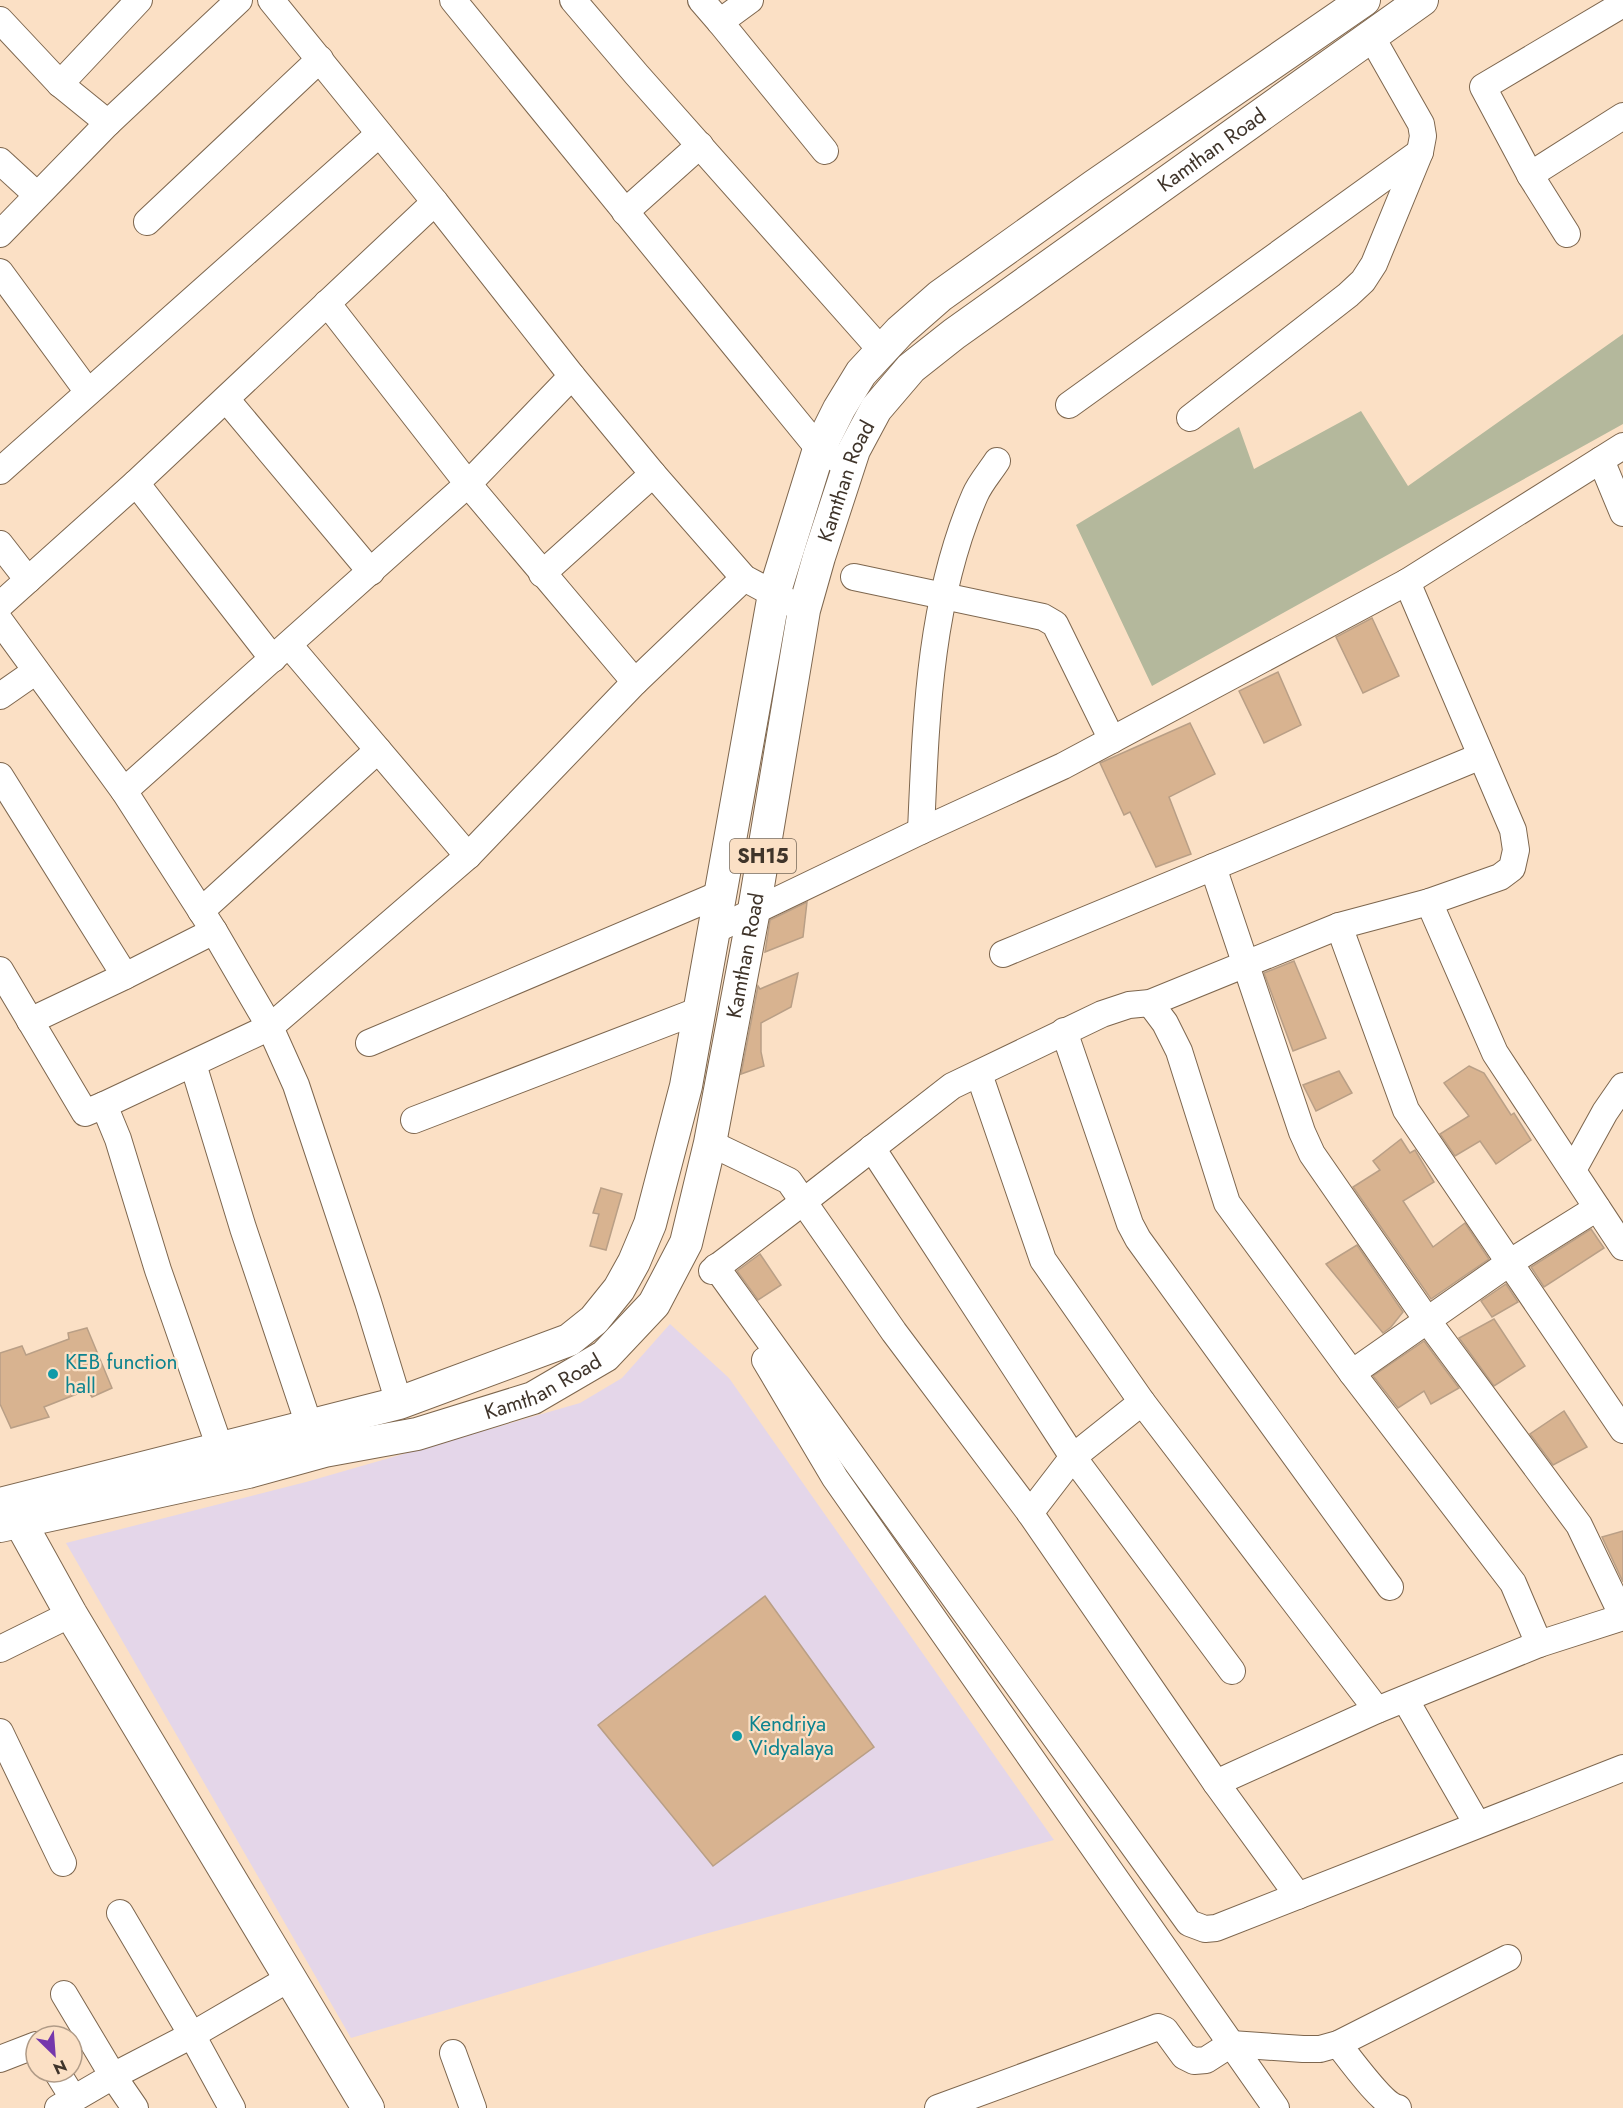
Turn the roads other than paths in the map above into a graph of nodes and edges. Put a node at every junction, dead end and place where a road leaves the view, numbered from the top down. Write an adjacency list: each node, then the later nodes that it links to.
1 (3, 0): 11 (street)
2 (139, 0): 17 (street)
3 (239, 0): 19 (street)
4 (271, 0): 16 (street)
5 (453, 0): 29 (street)
6 (573, 0): 21 (street)
7 (701, 0): 14 (street)
8 (750, 0): 14 (street)
9 (1364, 0): 26 (main road, Kamthan Road / SH15)
10 (1422, 0): 15 (main road, Kamthan Road / SH15)
11 (0, 4)
12 (1623, 4): 25 (street)
13 (0, 20): 17 (street)
14 (720, 22): 22 (street)
15 (1371, 36): 23 (street); 30 (main road, Kamthan Road / SH15)
16 (320, 59): 20 (street); 31 (street)
17 (60, 84): 19 (street)
18 (1623, 116): 25 (street)
19 (108, 123): 27 (street)
20 (379, 134): 28 (street); 38 (street)
21 (700, 145): 29 (street); 36 (street)
22 (825, 151)
23 (1420, 152): 40 (street); 41 (street)
24 (0, 161): 27 (street)
25 (1530, 175): 33 (street)
26 (1094, 186): 30 (main road); 36 (main road, Kamthan Road / SH15)
27 (37, 195): 32 (street)
28 (435, 202): 35 (street); 37 (street)
29 (625, 212): 43 (street)
30 (1113, 220): 46 (main road, Kamthan Road / SH15)
31 (147, 222)
32 (0, 234)
33 (1567, 234)
34 (0, 272): 38 (street)
35 (327, 303): 39 (street); 50 (street)
36 (882, 350): 43 (main road, Kamthan Road / SH15)
37 (572, 376): 48 (street); 50 (street)
38 (88, 392): 47 (street)
39 (226, 399): 49 (street); 53 (street)
40 (1069, 405)
41 (1190, 418)
42 (1623, 446): 44 (street)
43 (819, 448): 46 (street); 59 (main road, Kamthan Road / SH15)
44 (1600, 460): 51 (street); 58 (street)
45 (997, 461): 60 (street)
46 (849, 466): 62 (main road, Kamthan Road / SH15)
47 (0, 471)
48 (653, 474): 54 (street); 56 (street)
49 (136, 483): 57 (street); 64 (street)
50 (468, 484): 53 (street); 54 (street)
51 (1623, 513)
52 (0, 544): 57 (street)
53 (370, 572): 64 (street)
54 (543, 574): 66 (street)
55 (854, 577): 60 (street)
56 (744, 578): 59 (street); 66 (street)
57 (28, 580): 61 (street)
58 (1407, 582): 68 (street); 70 (street)
59 (774, 594): 62 (street); 76 (main road, Kamthan Road / SH15)
60 (943, 595): 68 (street); 73 (street)
61 (0, 605)
62 (804, 610): 78 (main road, Kamthan Road / SH15)
63 (0, 621): 65 (street)
64 (281, 652): 69 (street); 72 (street)
65 (36, 671): 67 (street); 72 (street)
66 (635, 682): 74 (street)
67 (0, 696)
68 (1112, 740): 73 (street)
69 (378, 750): 74 (street); 79 (street)
70 (1481, 756): 75 (street); 77 (street)
71 (0, 776): 85 (street)
72 (123, 790): 79 (street)
73 (921, 831): 78 (street)
74 (468, 856): 89 (street)
75 (1213, 867): 82 (street); 83 (street)
76 (720, 894): 81 (main road, Kamthan Road / SH15); 91 (street)
77 (1430, 902): 80 (street); 99 (street)
78 (754, 910): 81 (street); 97 (main road, Kamthan Road / SH15)
79 (208, 921): 85 (street); 89 (street)
80 (1339, 926): 83 (street); 104 (street)
81 (713, 931): 87 (main road, Kamthan Road / SH15)
82 (1003, 954)
83 (1245, 963): 86 (street); 108 (street)
84 (0, 970): 88 (street)
85 (125, 976): 88 (street)
86 (1150, 1003): 90 (street); 109 (street)
87 (700, 1010): 96 (street); 106 (main road, Kamthan Road / SH15)
88 (30, 1021): 95 (street)
89 (270, 1027): 92 (street); 111 (street)
90 (1064, 1031): 93 (street); 118 (street)
91 (369, 1043)
92 (193, 1064): 95 (street); 112 (street)
93 (979, 1074): 98 (street); 110 (street)
94 (1623, 1086): 99 (street)
95 (104, 1105): 114 (street)
96 (414, 1120)
97 (710, 1143): 100 (street); 102 (main road, Kamthan Road / SH15)
98 (872, 1148): 100 (street); 115 (street)
99 (1573, 1170): 101 (street)
100 (803, 1202): 105 (street); 117 (street)
101 (1597, 1208): 103 (street); 104 (street)
102 (686, 1243): 105 (street); 107 (main road, Kamthan Road / SH15)
103 (1623, 1247)
104 (1509, 1263): 108 (street); 113 (street)
105 (714, 1269): 131 (street); 137 (street)
106 (618, 1289): 107 (main road); 111 (main road, Kamthan Road / SH15)
107 (654, 1304): 116 (main road, Kamthan Road / SH15)
108 (1427, 1320): 109 (street); 120 (street)
109 (1352, 1373): 121 (street)
110 (1142, 1402): 115 (street); 125 (street)
111 (399, 1403): 112 (main road, Kamthan Road / SH15)
112 (309, 1425): 114 (main road, Kamthan Road / SH15)
113 (1623, 1430)
114 (220, 1448): 116 (main road, Kamthan Road / SH15)
115 (1073, 1457): 117 (street); 123 (street)
116 (8, 1513): 119 (main road)
117 (1030, 1513): 128 (street)
118 (1390, 1587)
119 (71, 1614): 122 (street); 134 (main road)
120 (1623, 1617): 121 (street)
121 (1539, 1644): 124 (street)
122 (0, 1649)
123 (1232, 1671)
124 (1405, 1699): 125 (street); 129 (street)
125 (1377, 1710): 128 (street)
126 (0, 1732): 130 (street)
127 (1623, 1768): 129 (street)
128 (1216, 1783): 131 (street)
129 (1477, 1824): 131 (street)
130 (63, 1863)
131 (1298, 1896)
132 (120, 1913): 136 (street)
133 (1508, 1958): 138 (street)
134 (290, 1978): 136 (street); 147 (main road)
135 (64, 1994): 142 (street)
136 (192, 2035): 142 (street); 146 (street)
137 (1231, 2044): 138 (street); 149 (street); 150 (street)
138 (1338, 2044): 151 (street)
139 (24, 2050): 141 (street)
140 (453, 2053): 148 (street)
141 (0, 2059)
142 (113, 2076): 144 (street); 145 (street)
143 (60, 2084): 144 (street)
144 (65, 2103)
145 (135, 2108)
146 (232, 2108)
147 (368, 2108)
148 (473, 2108)
149 (938, 2108)
150 (1276, 2108)
151 (1398, 2108)

